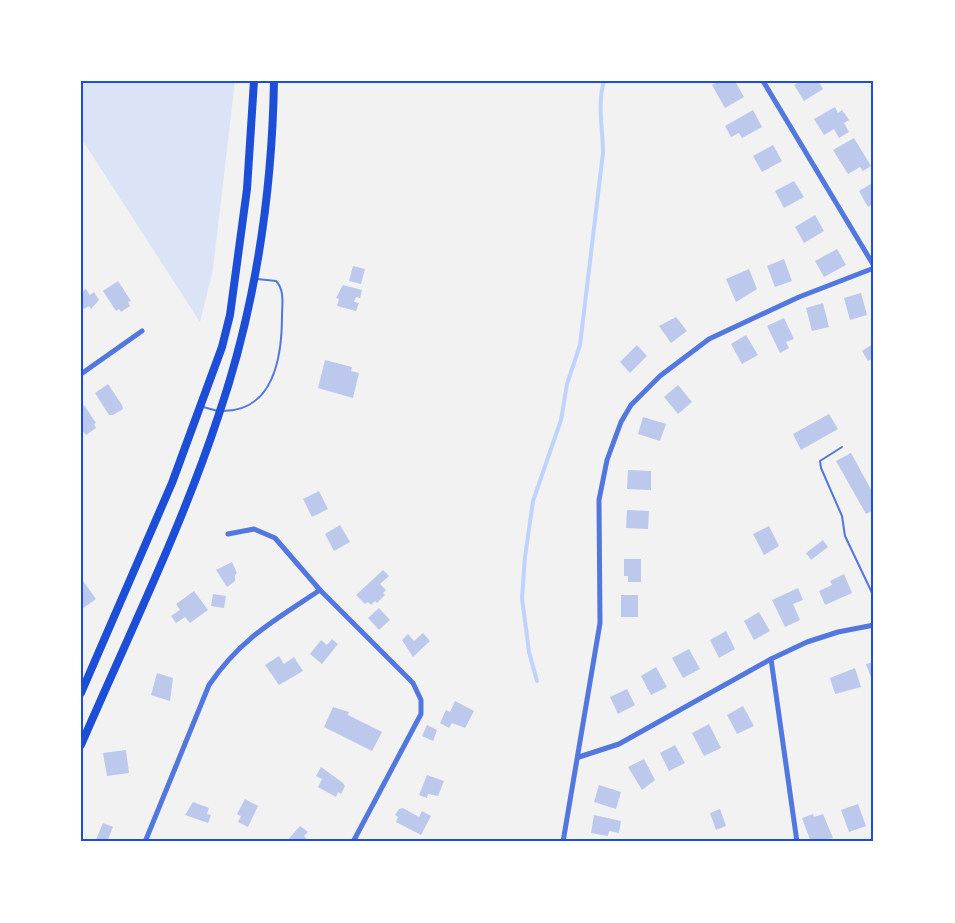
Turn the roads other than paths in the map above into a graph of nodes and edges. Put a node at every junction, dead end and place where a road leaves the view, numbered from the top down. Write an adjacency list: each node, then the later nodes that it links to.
1 (254, 81): 8 (main road)
2 (274, 81): 5 (main road)
3 (763, 81): 4 (street)
4 (874, 267): 18 (street)
5 (254, 279): 9 (main road); 9 (lane)
6 (142, 331): 7 (street)
7 (81, 374)
8 (200, 406): 9 (lane); 16 (main road)
9 (220, 411): 17 (main road)
10 (842, 447): 13 (lane)
11 (228, 534): 12 (street)
12 (320, 590): 19 (street); 20 (street)
13 (874, 597)
14 (874, 625): 15 (street)
15 (771, 659): 18 (street); 22 (street)
16 (81, 693)
17 (81, 745)
18 (579, 757): 21 (street)
19 (145, 842)
20 (353, 842)
21 (563, 842)
22 (797, 842)

